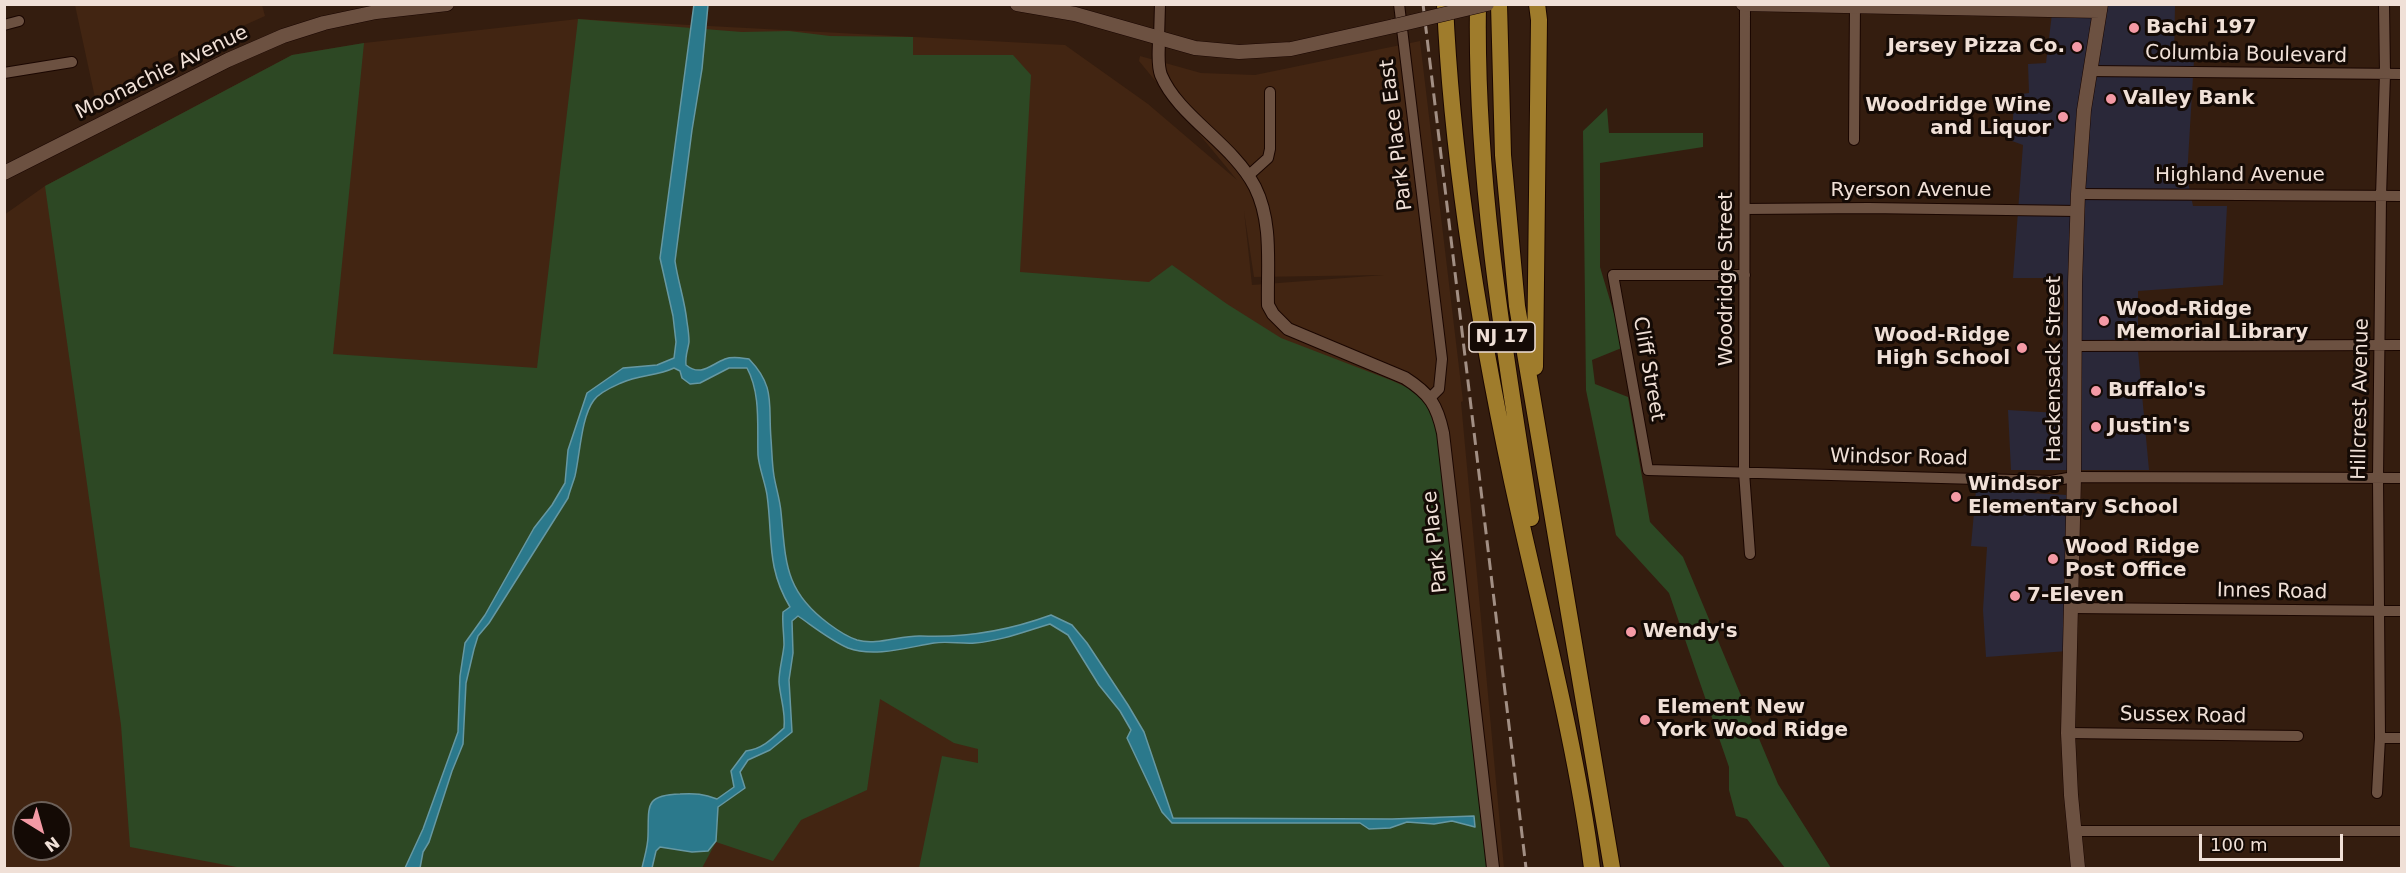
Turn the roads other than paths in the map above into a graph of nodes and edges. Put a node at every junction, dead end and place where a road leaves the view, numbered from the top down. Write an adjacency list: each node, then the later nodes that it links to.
1 (447, 4): 10 (main road, Moonachie Avenue)
2 (1017, 4): 13 (main road)
3 (1160, 4): 19 (street)
4 (1399, 4): 39 (street, Park Place East)
5 (1478, 4): 49 (highway, NJ 17)
6 (1487, 4): 16 (main road, bridge)
7 (1498, 4): 38 (highway, NJ 17)
8 (1537, 4): 38 (highway)
9 (2384, 4): 23 (street, Hillcrest Avenue)
10 (427, 5): 27 (main road, Moonachie Avenue)
11 (1744, 5): 12 (main road); 32 (street, Woodridge Street)
12 (1855, 5): 14 (main road); 26 (street)
13 (1046, 6): 19 (main road)
14 (1965, 6): 15 (main road)
15 (2100, 8): 21 (main road, Hackensack Street)
16 (1446, 9): 19 (main road, bridge); 49 (highway)
17 (19, 21): 18 (street)
18 (4, 25)
19 (1159, 39): 28 (street)
20 (72, 62): 22 (street)
21 (2090, 71): 23 (street, Columbia Boulevard); 29 (main road, Hackensack Street)
22 (4, 73)
23 (2385, 74): 24 (street, Columbia Boulevard); 30 (street, Hillcrest Avenue)
24 (2402, 74)
25 (1270, 92): 28 (street)
26 (1854, 140)
27 (4, 173)
28 (1248, 176): 39 (street)
29 (2078, 195): 30 (street, Highland Avenue); 33 (main road, Hackensack Street)
30 (2381, 196): 31 (street, Highland Avenue); 35 (street, Hillcrest Avenue)
31 (2402, 196)
32 (1745, 209): 33 (street, Ryerson Avenue); 34 (street, Woodridge Street)
33 (2078, 211): 37 (main road, Hackensack Street)
34 (1745, 275): 40 (street, Cliff Street); 41 (street, Woodridge Street)
35 (2379, 345): 36 (street); 37 (street); 43 (street, Hillcrest Avenue)
36 (2402, 345)
37 (2074, 346): 42 (main road, Hackensack Street)
38 (1531, 379): 59 (highway, NJ 17)
39 (1430, 398): 57 (street, Park Place)
40 (1648, 470): 41 (street, Windsor Road)
41 (1744, 472): 42 (street, Windsor Road); 45 (street, Woodridge Street)
42 (2074, 477): 43 (street, Windsor Road); 46 (main road, Hackensack Street)
43 (2378, 478): 44 (street, Windsor Road); 47 (street, Hillcrest Avenue)
44 (2402, 478)
45 (1750, 554)
46 (2071, 608): 47 (street, Innes Road); 50 (main road, Hackensack Street)
47 (2379, 611): 48 (street, Innes Road); 52 (street, Hillcrest Avenue)
48 (2402, 612)
49 (1555, 667): 58 (highway, NJ 17)
50 (2068, 733): 51 (street, Sussex Road); 55 (main road, Hackensack Street)
51 (2298, 736)
52 (2380, 738): 53 (street); 54 (street, Hillcrest Avenue)
53 (2402, 738)
54 (2377, 793)
55 (2074, 831): 56 (street); 60 (main road, Hackensack Street)
56 (2402, 831)
57 (1493, 868)
58 (1592, 868)
59 (1612, 868)
60 (2078, 868)

